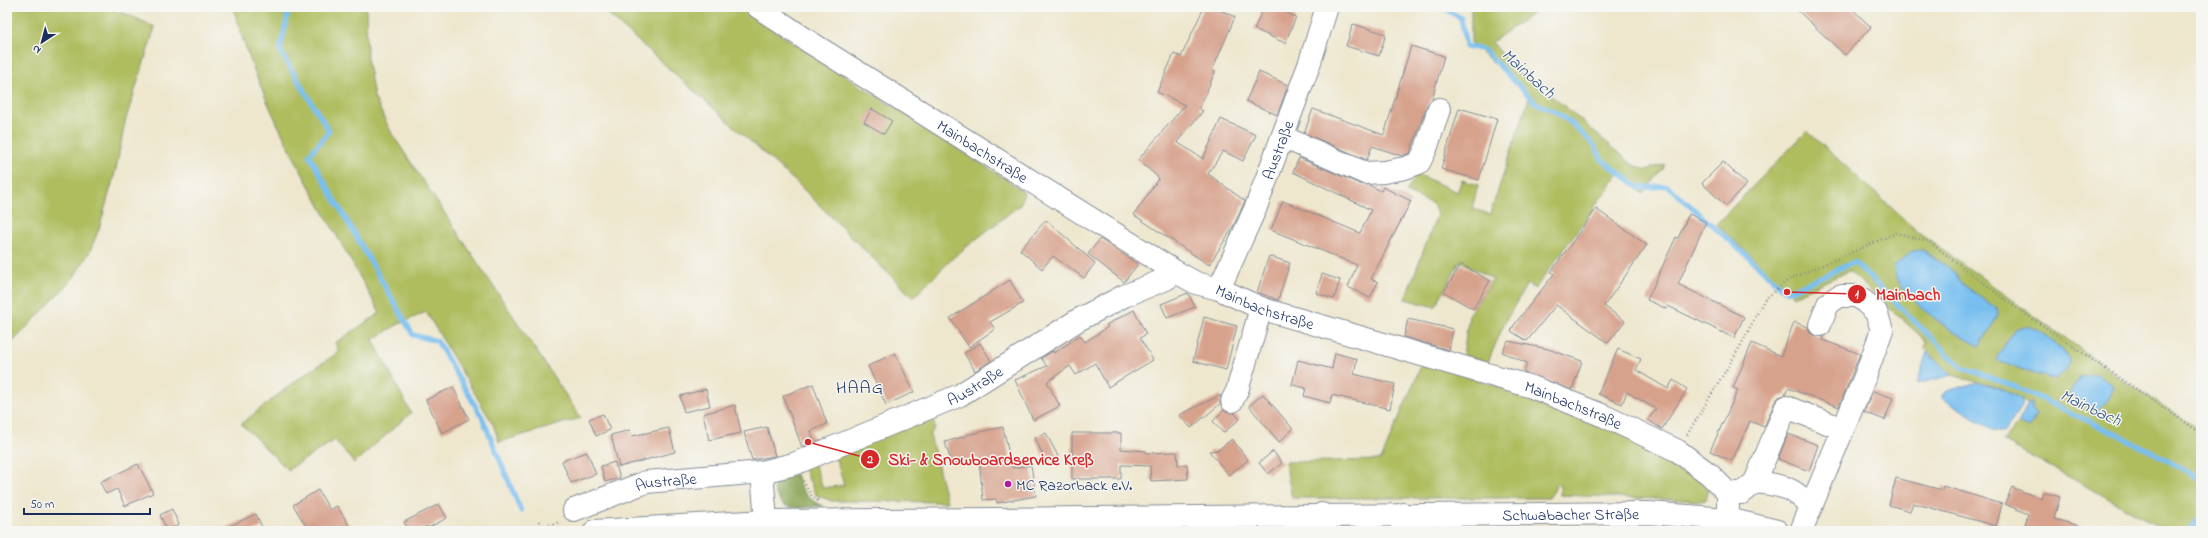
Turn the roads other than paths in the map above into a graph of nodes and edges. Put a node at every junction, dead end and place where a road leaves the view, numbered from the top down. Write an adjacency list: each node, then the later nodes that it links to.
1 (758, 7): 5 (street, Mainbachstraße)
2 (1327, 7): 4 (street, Austraße)
3 (1439, 109): 4 (street)
4 (1283, 137): 6 (street, Austraße)
5 (1176, 272): 6 (street, Mainbachstraße); 11 (street, Austraße)
6 (1219, 289): 7 (street, Mainbachstraße)
7 (1261, 308): 9 (street); 13 (street, Mainbachstraße)
8 (1820, 326): 10 (street)
9 (1232, 401)
10 (1843, 429): 12 (street); 14 (street)
11 (762, 472): 15 (street, Austraße); 17 (street)
12 (1755, 482): 13 (street); 14 (street)
13 (1728, 493): 16 (street)
14 (1811, 507): 23 (street)
15 (574, 510)
16 (1728, 519): 18 (street, Schwabacher Straße); 22 (street, Schwabacher Straße)
17 (766, 520): 20 (street, Schwabacher Straße); 21 (street, Schwabacher Straße)
18 (1403, 522): 19 (street, Schwabacher Straße)
19 (1324, 523): 20 (street, Schwabacher Straße)
20 (1056, 525)
21 (595, 531)
22 (1777, 531)
23 (1801, 531)

